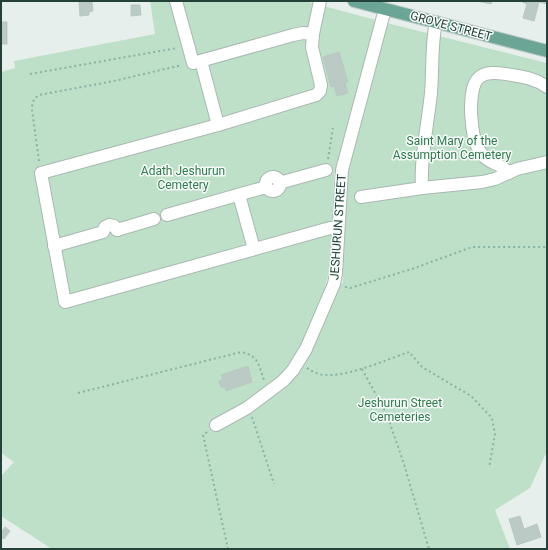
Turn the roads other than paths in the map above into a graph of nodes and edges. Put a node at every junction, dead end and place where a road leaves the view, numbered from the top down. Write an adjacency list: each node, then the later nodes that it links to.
1 (176, 1): 8 (street)
2 (320, 1): 6 (street)
3 (354, 1): 4 (main road, GROVE STREET)
4 (385, 9): 5 (main road, GROVE STREET); 17 (street, JESHURUN STREET)
5 (436, 22): 7 (main road, GROVE STREET); 14 (street)
6 (313, 34): 8 (street); 10 (street)
7 (547, 51)
8 (197, 62): 10 (street)
9 (547, 86): 13 (street)
10 (218, 125): 18 (street)
11 (547, 162): 13 (street)
12 (326, 170): 15 (street)
13 (509, 173): 14 (street)
14 (422, 188): 16 (street)
15 (239, 195): 18 (street); 19 (street)
16 (361, 198)
17 (338, 229): 19 (street); 20 (street, JESHURUN STREET)
18 (54, 246): 19 (street)
19 (254, 249)
20 (216, 425)

